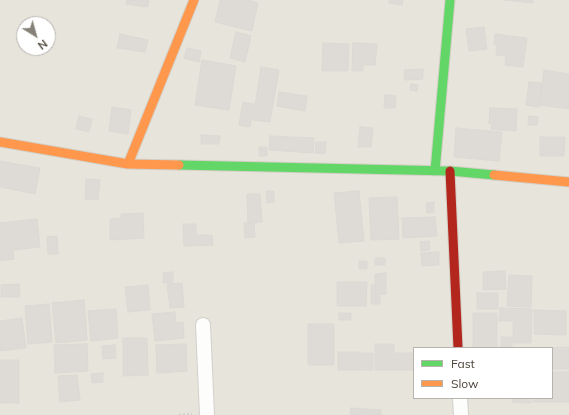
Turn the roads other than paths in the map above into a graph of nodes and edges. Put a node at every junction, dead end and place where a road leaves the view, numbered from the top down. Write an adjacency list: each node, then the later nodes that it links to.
1 (194, 0): 4 (street)
2 (450, 0): 5 (street)
3 (0, 142): 4 (street)
4 (128, 164): 5 (street)
5 (435, 171): 6 (street)
6 (450, 172): 7 (street); 9 (street)
7 (569, 182)
8 (203, 325): 11 (street)
9 (458, 347)
10 (460, 399): 12 (street)
11 (207, 415)
12 (461, 415)

